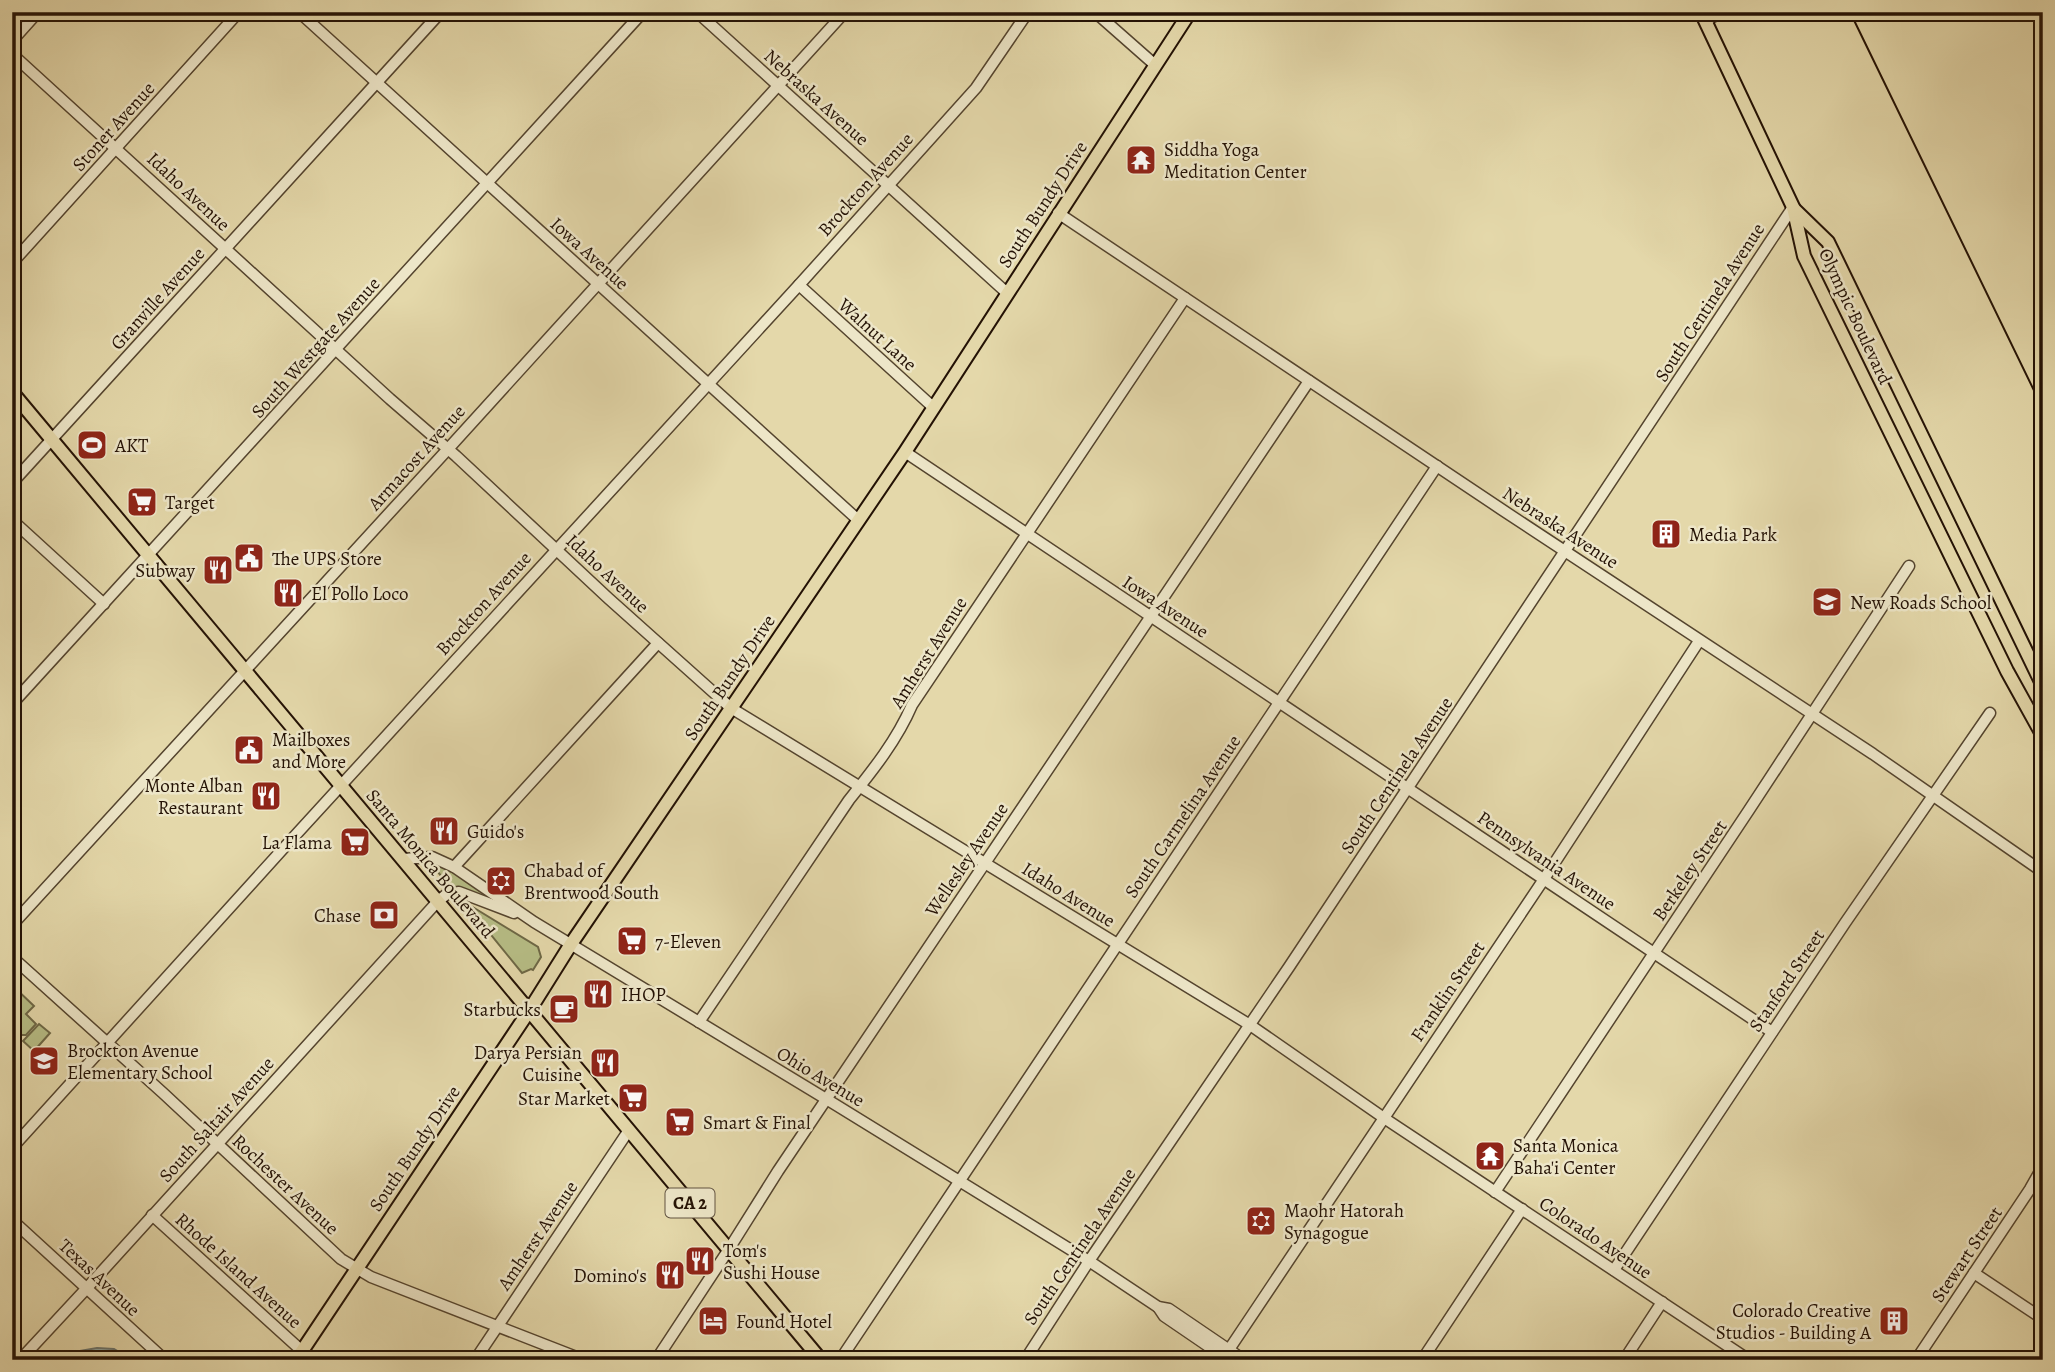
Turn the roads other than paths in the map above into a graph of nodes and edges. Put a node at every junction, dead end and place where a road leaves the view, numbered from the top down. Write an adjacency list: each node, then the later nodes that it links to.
1 (38, 12): 15 (street)
2 (239, 12): 20 (street, Stoner Avenue)
3 (299, 12): 18 (street, Iowa Avenue)
4 (441, 12): 18 (street, Granville Avenue)
5 (643, 12): 21 (street, South Westgate Avenue)
6 (696, 12): 19 (street, Nebraska Avenue)
7 (845, 12): 19 (street, Armacost Avenue)
8 (1028, 12): 22 (street, Brockton Avenue)
9 (1095, 12): 17 (street)
10 (1190, 12): 17 (main road, South Bundy Drive)
11 (1722, 12): 13 (street)
12 (2038, 12): 14 (street)
13 (1703, 16): 23 (main road)
14 (2043, 21)
15 (12, 41)
16 (12, 54): 20 (street, Idaho Avenue)
17 (1154, 64): 24 (main road, South Bundy Drive)
18 (377, 83): 21 (street, Iowa Avenue); 25 (street, Granville Avenue)
19 (779, 85): 22 (street, Nebraska Avenue); 27 (street, Armacost Avenue)
20 (116, 148): 25 (street, Idaho Avenue); 26 (street, Stoner Avenue)
21 (487, 183): 27 (street, Iowa Avenue); 31 (street, South Westgate Avenue)
22 (888, 185): 28 (street, Brockton Avenue); 29 (street, Nebraska Avenue)
23 (1793, 207): 45 (street, South Centinela Avenue); 53 (main road, Olympic Boulevard); 59 (main road, Olympic Boulevard)
24 (1058, 214): 29 (main road, South Bundy Drive); 30 (street, Nebraska Avenue)
25 (226, 249): 31 (street, Idaho Avenue); 36 (street, Granville Avenue)
26 (12, 263)
27 (597, 283): 33 (street, Iowa Avenue); 37 (street, Armacost Avenue)
28 (799, 285): 33 (street, Brockton Avenue); 35 (street, Walnut Lane)
29 (1007, 293): 35 (main road, South Bundy Drive)
30 (1185, 298): 32 (street, Nebraska Avenue); 43 (street, Amherst Avenue)
31 (337, 349): 37 (street, Idaho Avenue); 46 (street, South Westgate Avenue)
32 (1309, 381): 39 (street, Nebraska Avenue); 49 (street, Wellesley Avenue)
33 (708, 384): 41 (street, Iowa Avenue); 44 (street, Brockton Avenue)
34 (12, 392): 36 (main road, Santa Monica Boulevard / CA 2)
35 (933, 408): 38 (main road, South Bundy Drive)
36 (52, 439): 40 (street, Granville Avenue); 46 (main road, Santa Monica Boulevard / CA 2)
37 (448, 449): 44 (street, Idaho Avenue); 52 (street, Armacost Avenue)
38 (905, 452): 41 (main road, South Bundy Drive); 43 (street, Iowa Avenue)
39 (1437, 466): 45 (street, Nebraska Avenue); 54 (street, South Carmelina Avenue)
40 (12, 483)
41 (857, 519): 56 (main road, South Bundy Drive)
42 (12, 520): 48 (street)
43 (1026, 533): 49 (street, Iowa Avenue); 61 (street, Amherst Avenue)
44 (556, 550): 51 (street, Idaho Avenue); 60 (street, Brockton Avenue)
45 (1566, 551): 50 (street, Nebraska Avenue); 62 (street, South Centinela Avenue)
46 (148, 555): 48 (street, South Westgate Avenue); 52 (main road, Santa Monica Boulevard / CA 2)
47 (1909, 566): 58 (street, Berkeley Street)
48 (104, 604): 55 (street, South Westgate Avenue)
49 (1150, 617): 54 (street, Iowa Avenue); 65 (street, Wellesley Avenue)
50 (1699, 641): 58 (street, Nebraska Avenue); 68 (street, Franklin Street)
51 (658, 643): 56 (street, Idaho Avenue); 66 (street)
52 (245, 670): 60 (main road, Santa Monica Boulevard / CA 2); 71 (street, Armacost Avenue)
53 (2043, 686)
54 (1279, 702): 62 (street, Iowa Avenue); 73 (street, South Carmelina Avenue)
55 (12, 705)
56 (731, 708): 61 (street, Idaho Avenue); 72 (main road, South Bundy Drive)
57 (1990, 713): 63 (street, Stanford Street)
58 (1813, 715): 63 (street, Nebraska Avenue); 74 (street, Berkeley Street)
59 (2043, 736)
60 (341, 785): 64 (main road, Santa Monica Boulevard / CA 2); 80 (street, Brockton Avenue)
61 (860, 787): 65 (street, Idaho Avenue); 77 (street, Amherst Avenue)
62 (1408, 789): 68 (street, Pennsylvania Avenue); 78 (street, South Centinela Avenue)
63 (1932, 796): 67 (street, Nebraska Avenue); 79 (street, Stanford Street)
64 (403, 859): 66 (street, Ohio Avenue); 69 (main road, Santa Monica Boulevard / CA 2)
65 (984, 862): 73 (street, Idaho Avenue); 81 (street, Wellesley Avenue)
66 (454, 867): 70 (street, Ohio Avenue)
67 (2043, 872)
68 (1544, 879): 74 (street, Pennsylvania Avenue); 82 (street, Franklin Street)
69 (438, 901): 70 (street, Ohio Avenue); 76 (main road, Santa Monica Boulevard / CA 2); 84 (street, South Saltair Avenue)
70 (534, 922): 72 (street, Ohio Avenue)
71 (12, 925)
72 (570, 944): 76 (main road, South Bundy Drive); 77 (street, Ohio Avenue)
73 (1117, 944): 78 (street, Idaho Avenue); 87 (street, South Carmelina Avenue)
74 (1654, 953): 79 (street, Pennsylvania Avenue); 88 (street, Berkeley Street)
75 (12, 957): 80 (street, Rochester Avenue)
76 (529, 1011): 83 (main road, Santa Monica Boulevard / CA 2); 94 (main road, South Bundy Drive)
77 (699, 1022): 81 (street, Ohio Avenue)
78 (1250, 1025): 82 (street, Colorado Avenue); 93 (street, South Centinela Avenue)
79 (1772, 1032): 95 (street, Stanford Street)
80 (107, 1042): 84 (street, Rochester Avenue); 85 (street, Brockton Avenue)
81 (827, 1099): 87 (street, Ohio Avenue); 92 (street, Wellesley Avenue)
82 (1384, 1118): 88 (street, Colorado Avenue); 102 (street, Franklin Street)
83 (629, 1130): 92 (main road, Santa Monica Boulevard / CA 2); 100 (street, Amherst Avenue)
84 (217, 1144): 90 (street, South Saltair Avenue); 94 (street, Rochester Avenue)
85 (12, 1148)
86 (2043, 1166): 96 (street, Stewart Street)
87 (959, 1181): 93 (street, Ohio Avenue); 109 (street, South Carmelina Avenue)
88 (1496, 1192): 89 (street, Colorado Avenue)
89 (1522, 1209): 95 (street, Colorado Avenue); 112 (street)
90 (152, 1215): 97 (street, South Saltair Avenue); 101 (street, Rhode Island Avenue)
91 (12, 1220): 97 (street, Texas Avenue)
92 (729, 1250): 107 (street, Wellesley Avenue); 108 (main road, Santa Monica Boulevard / CA 2)
93 (1089, 1261): 102 (street, Ohio Avenue); 110 (street, South Centinela Avenue)
94 (355, 1269): 100 (street, Rochester Avenue); 101 (main road, South Bundy Drive)
95 (1614, 1270): 98 (street, Colorado Avenue)
96 (1974, 1273): 99 (street); 115 (street, Stewart Street)
97 (86, 1289): 103 (street, South Saltair Avenue); 104 (street, Texas Avenue)
98 (1662, 1303): 113 (street); 114 (street, Colorado Avenue)
99 (2043, 1319)
100 (497, 1326): 105 (street, Amherst Avenue); 106 (street, Rochester Avenue)
101 (299, 1355)
102 (1225, 1356): 111 (street, Ohio Avenue)
103 (20, 1360)
104 (165, 1360)
105 (475, 1360)
106 (584, 1360)
107 (656, 1360)
108 (821, 1360)
109 (840, 1360)
110 (1025, 1360)
111 (1244, 1360)
112 (1422, 1360)
113 (1624, 1360)
114 (1749, 1360)
115 (1916, 1360)

